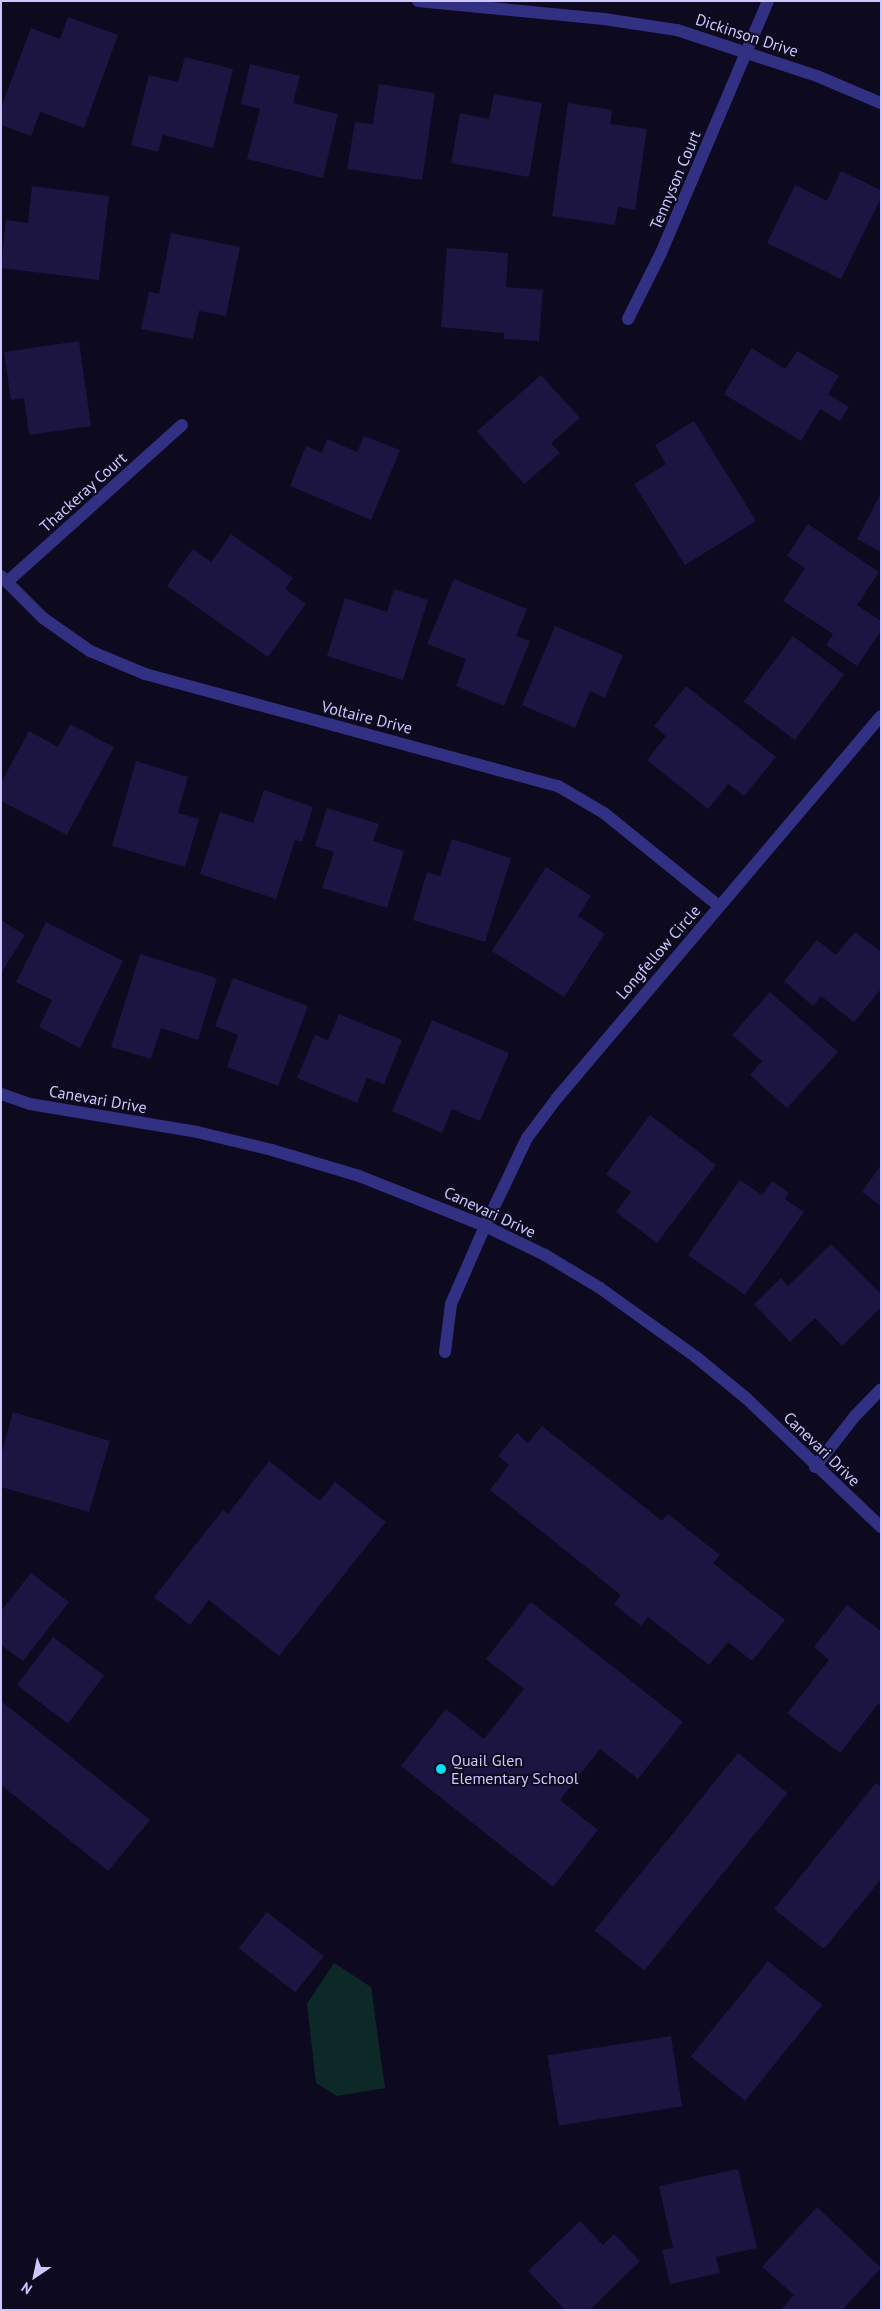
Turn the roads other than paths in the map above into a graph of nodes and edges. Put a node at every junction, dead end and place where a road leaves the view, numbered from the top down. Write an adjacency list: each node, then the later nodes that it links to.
1 (418, 1): 3 (street, Dickinson Drive)
2 (768, 1): 3 (street, Tennyson Court)
3 (748, 52): 4 (street, Dickinson Drive); 5 (street, Tennyson Court)
4 (881, 103)
5 (628, 319)
6 (182, 425): 7 (street, Thackeray Court)
7 (4, 579): 9 (street, Voltaire Drive)
8 (881, 716): 9 (street, Longfellow Circle)
9 (718, 906): 11 (street, Longfellow Circle)
10 (1, 1094): 11 (street, Canevari Drive)
11 (485, 1226): 12 (street, Longfellow Circle); 14 (street, Canevari Drive)
12 (445, 1352)
13 (881, 1389): 14 (street)
14 (815, 1467): 15 (street, Canevari Drive)
15 (881, 1528)

